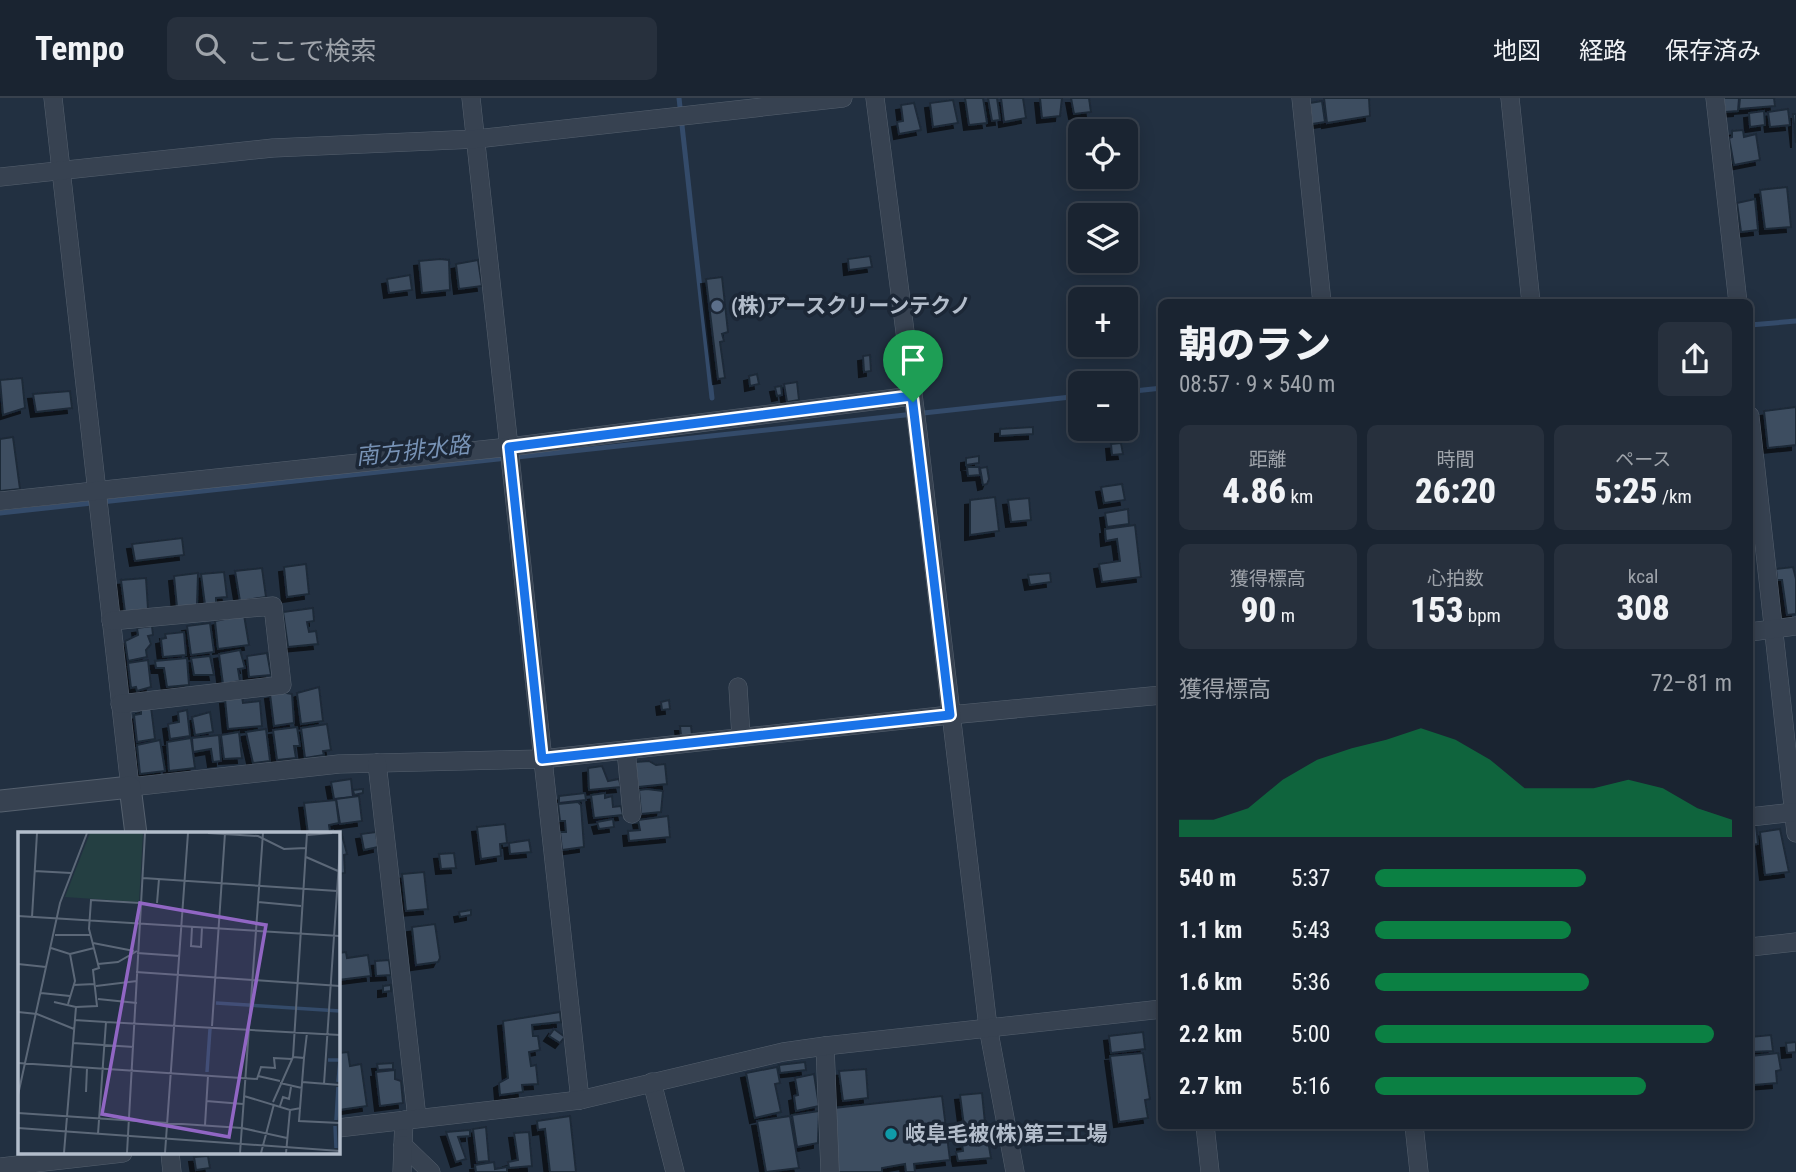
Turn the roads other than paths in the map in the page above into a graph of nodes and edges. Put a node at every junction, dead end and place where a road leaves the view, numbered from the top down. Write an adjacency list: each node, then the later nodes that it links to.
1 (52, 98): 9 (street)
2 (471, 98): 8 (street)
3 (843, 98): 8 (street)
4 (875, 98): 14 (street)
5 (1301, 98): 11 (street)
6 (1510, 98): 12 (street)
7 (1716, 98): 13 (street)
8 (476, 139): 9 (street); 16 (street)
9 (60, 170): 10 (street); 17 (street)
10 (0, 177)
11 (1322, 299)
12 (1531, 299)
13 (1738, 299)
14 (912, 399): 16 (street); 26 (street)
15 (1753, 443): 21 (street)
16 (509, 448): 17 (street); 29 (street)
17 (96, 491): 18 (street); 19 (street)
18 (0, 501)
19 (111, 621): 25 (street); 25 (street)
20 (1796, 626): 21 (street)
21 (1774, 629): 22 (street); 33 (street)
22 (1753, 632)
23 (738, 687): 27 (street)
24 (1158, 695): 26 (street)
25 (120, 704): 31 (street)
26 (950, 715): 27 (street); 41 (street)
27 (741, 737): 28 (street)
28 (626, 750): 29 (street); 34 (street)
29 (542, 759): 30 (street); 44 (street)
30 (377, 763): 31 (street); 45 (street)
31 (130, 787): 32 (street); 36 (street)
32 (0, 801)
33 (1794, 812): 35 (street); 37 (street)
34 (632, 814)
35 (1753, 817)
36 (136, 832)
37 (1796, 833)
38 (1796, 942): 39 (street)
39 (1753, 947)
40 (1158, 1009): 41 (street)
41 (988, 1027): 42 (street); 58 (street)
42 (825, 1046): 43 (street); 57 (street)
43 (652, 1082): 44 (street); 56 (street)
44 (580, 1100): 45 (street)
45 (411, 1119): 46 (street); 49 (street)
46 (340, 1128)
47 (1205, 1129): 59 (street)
48 (1414, 1129): 60 (street)
49 (403, 1145): 54 (street); 55 (street)
50 (115, 1154): 52 (street)
51 (170, 1154): 53 (street)
52 (4, 1168)
53 (172, 1172)
54 (402, 1172)
55 (431, 1172)
56 (675, 1172)
57 (830, 1172)
58 (1015, 1172)
59 (1210, 1172)
60 (1419, 1172)

